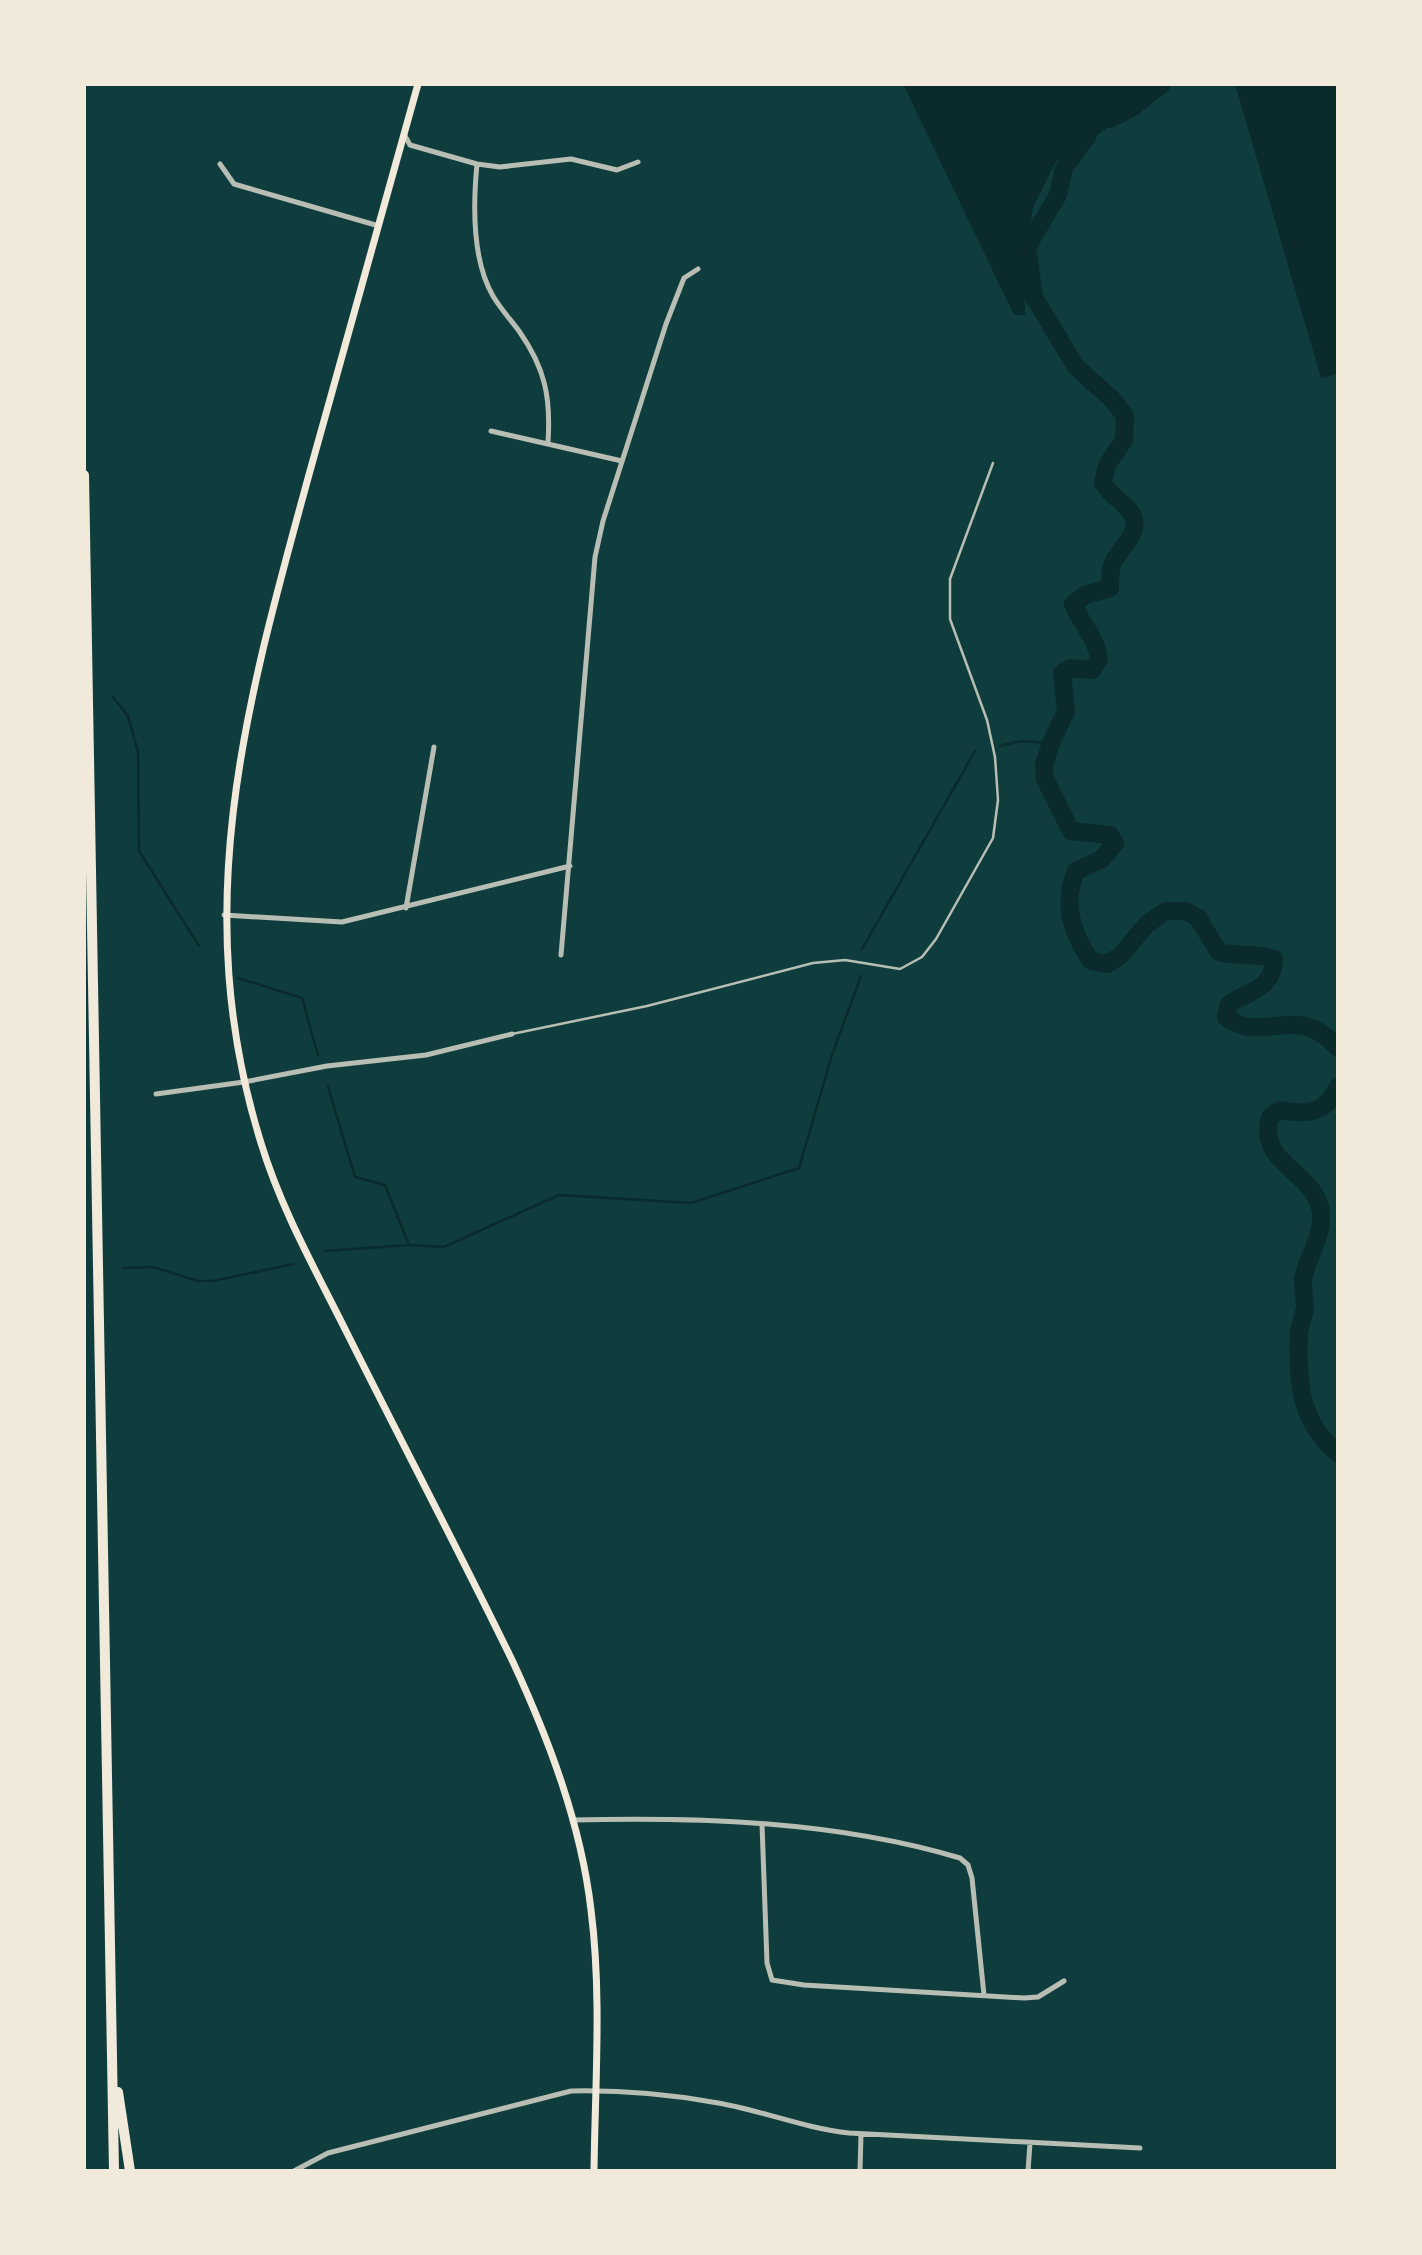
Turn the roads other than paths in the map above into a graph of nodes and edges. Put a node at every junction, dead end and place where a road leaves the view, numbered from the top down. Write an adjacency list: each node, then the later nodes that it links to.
1 (418, 84): 2 (main road)
2 (404, 134): 5 (street); 6 (main road)
3 (638, 162): 5 (street)
4 (220, 164): 6 (street)
5 (477, 164): 9 (street)
6 (379, 226): 16 (main road)
7 (698, 269): 10 (street)
8 (491, 431): 9 (street)
9 (548, 442): 10 (street)
10 (622, 461): 14 (street)
11 (993, 463): 18 (lane)
12 (84, 475): 25 (highway)
13 (433, 747): 15 (street)
14 (570, 866): 15 (street); 17 (street)
15 (405, 908): 16 (street)
16 (224, 915): 19 (main road)
17 (561, 955)
18 (512, 1034): 19 (street)
19 (244, 1082): 20 (street); 21 (main road)
20 (156, 1094)
21 (572, 1820): 22 (street); 26 (main road)
22 (762, 1824): 24 (street); 24 (street)
23 (1065, 1981): 24 (street)
24 (984, 1995)
25 (113, 2062): 30 (highway); 31 (highway)
26 (595, 2090): 27 (street); 32 (street); 33 (main road)
27 (862, 2134): 28 (street); 34 (street)
28 (1030, 2143): 29 (street); 35 (street)
29 (1140, 2148)
30 (114, 2171)
31 (130, 2171)
32 (294, 2171)
33 (594, 2171)
34 (860, 2171)
35 (1028, 2171)

